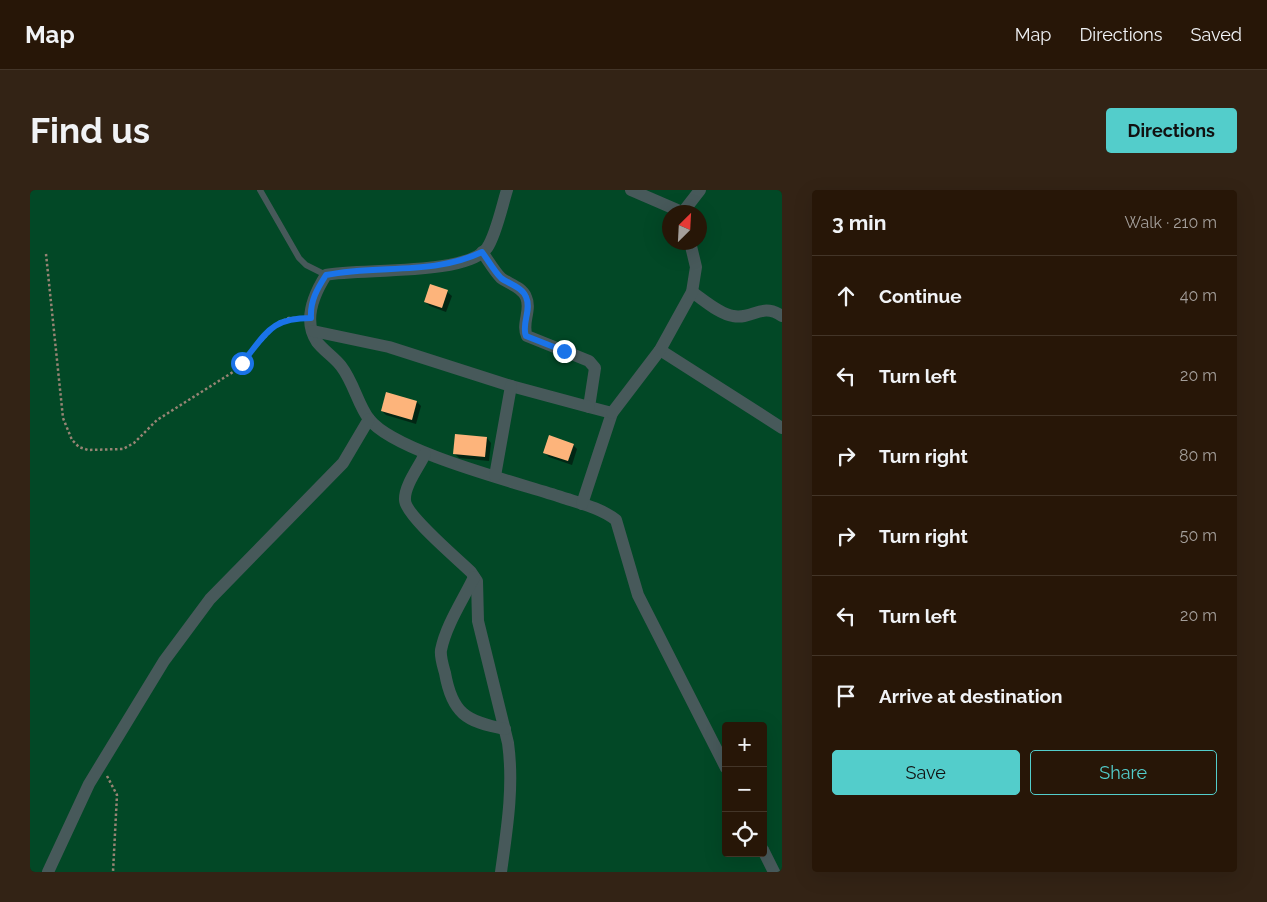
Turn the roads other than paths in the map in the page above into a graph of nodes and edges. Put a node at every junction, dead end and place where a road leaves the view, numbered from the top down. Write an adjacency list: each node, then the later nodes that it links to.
1 (260, 190): 9 (lane)
2 (507, 190): 8 (street)
3 (631, 190): 5 (street)
4 (700, 190): 6 (street)
5 (666, 205)
6 (688, 205)
7 (692, 250): 10 (street)
8 (482, 252): 9 (street); 15 (street)
9 (326, 275): 12 (street)
10 (692, 292): 11 (street); 13 (street)
11 (782, 316)
12 (313, 331): 14 (street); 17 (street)
13 (660, 350): 16 (street); 18 (street)
14 (511, 386): 15 (street); 20 (street)
15 (589, 407): 16 (street)
16 (612, 413): 21 (street)
17 (369, 419): 19 (street); 26 (street)
18 (782, 428)
19 (426, 454): 20 (street); 22 (street)
20 (495, 476): 21 (street)
21 (582, 504): 24 (street)
22 (474, 577): 23 (street); 23 (street)
23 (505, 729): 27 (street)
24 (725, 767)
25 (766, 857): 28 (street)
26 (48, 872)
27 (501, 872)
28 (774, 872)

